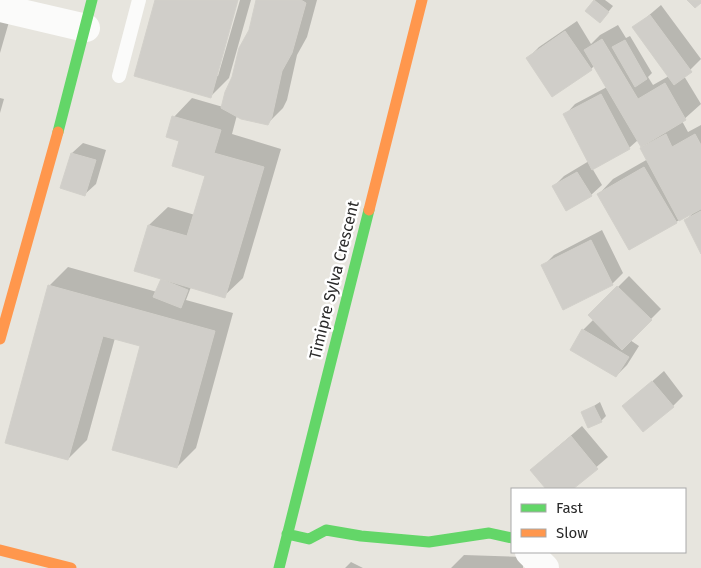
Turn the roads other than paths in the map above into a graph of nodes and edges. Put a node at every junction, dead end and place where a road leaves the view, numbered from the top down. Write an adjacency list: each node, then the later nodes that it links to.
1 (92, 0): 5 (street)
2 (139, 0): 6 (lane)
3 (422, 0): 8 (street, Timipre Sylva Crescent)
4 (0, 8): 5 (street)
5 (86, 28): 7 (street)
6 (119, 76)
7 (0, 339)
8 (287, 534): 9 (street); 13 (street, Timipre Sylva Crescent)
9 (511, 538)
10 (0, 550): 12 (street)
11 (530, 553): 14 (street)
12 (71, 568)
13 (279, 568)
14 (544, 568)

